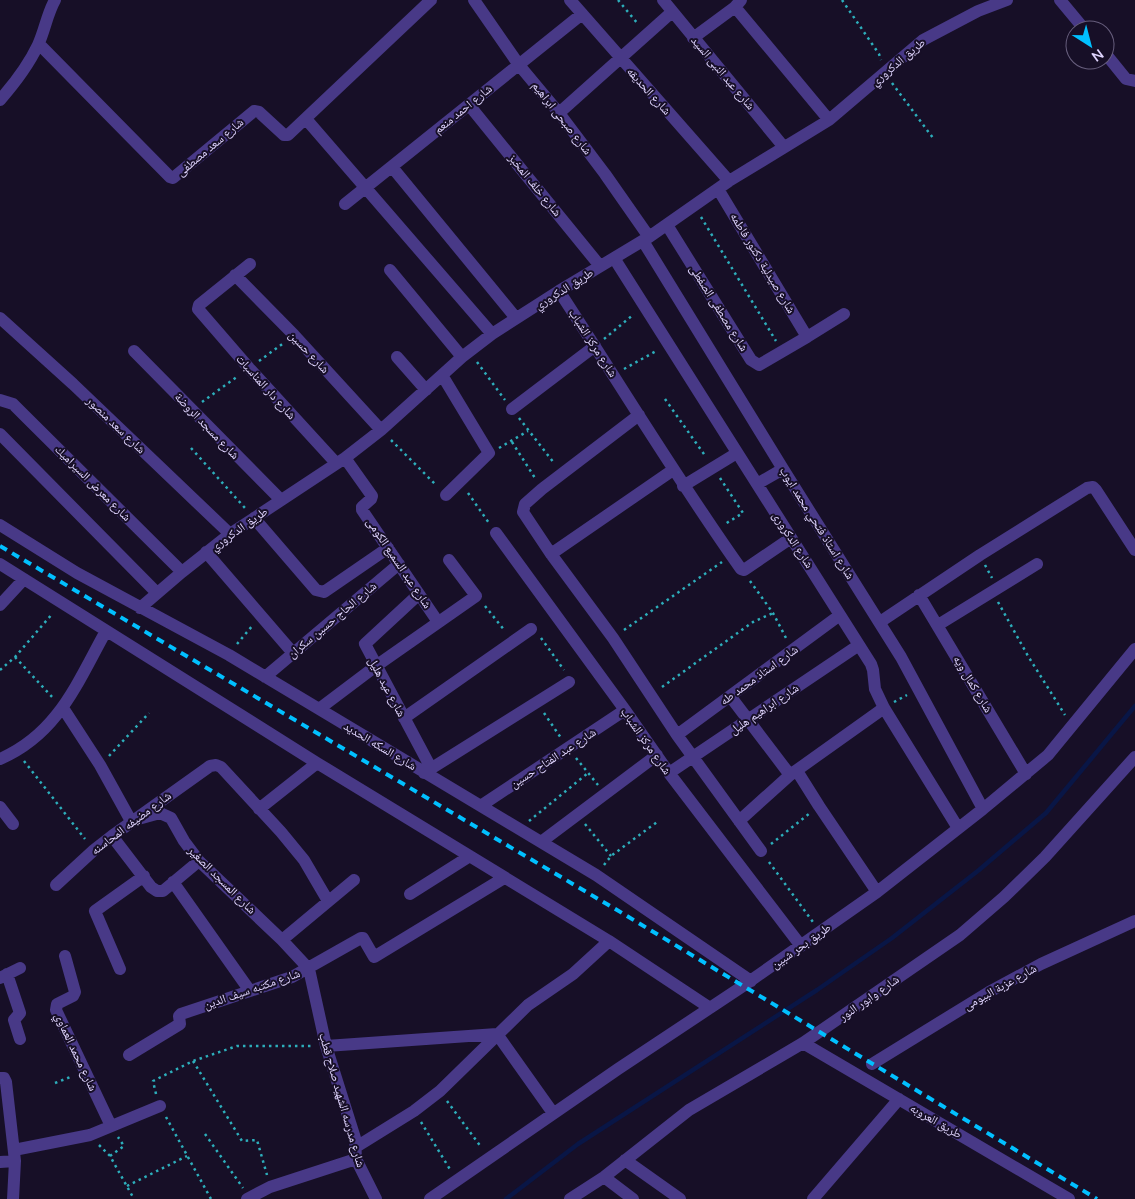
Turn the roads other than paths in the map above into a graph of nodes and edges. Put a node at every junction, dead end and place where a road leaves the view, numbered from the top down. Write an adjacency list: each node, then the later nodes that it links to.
1 (55, 0): 13 (street)
2 (432, 0): 21 (street, شارع سعد مصطفى)
3 (474, 0): 15 (street, شارع صبحى ابراهيم)
4 (570, 0): 10 (street, شارع الحديقه)
5 (663, 0): 9 (street, شارع عبد النبى السيد)
6 (1007, 0): 22 (street, طريق الدكروري)
7 (1060, 0): 11 (street)
8 (738, 3): 12 (street); 22 (street)
9 (672, 12): 12 (street, شارع عبد النبى السيد); 14 (street)
10 (582, 14): 14 (street, شارع الحديقه); 15 (street, شارع احمد منعم)
11 (1077, 20)
12 (693, 38): 23 (street, شارع عبد النبى السيد)
13 (39, 44): 18 (street); 21 (street, شارع سعد مصطفى)
14 (621, 59): 20 (street); 25 (street, شارع الحديقه)
15 (518, 65): 19 (street, شارع احمد منعم); 20 (street, شارع صبحى ابراهيم)
16 (1115, 65): 17 (street)
17 (1135, 81)
18 (0, 100)
19 (469, 104): 24 (street, شارع احمد منعم); 33 (street, شارع خلف المخبز)
20 (559, 113): 30 (street, شارع صبحى ابراهيم)
21 (306, 119): 26 (street)
22 (829, 120): 23 (street, طريق الدكروري)
23 (783, 146): 25 (street, طريق الدكروري)
24 (392, 167): 26 (street, شارع احمد منعم); 39 (street)
25 (730, 180): 27 (street, طريق الدكروري)
26 (366, 187): 28 (street, شارع احمد منعم); 40 (street)
27 (718, 189): 29 (street, طريق الدكروري); 41 (street, شارع صيدلية دكتور فاطمه)
28 (345, 204)
29 (667, 225): 30 (street, طريق الدكروري); 41 (street, شارع مصطفى الصفطى)
30 (646, 239): 31 (street, طريق الدكروري); 55 (street, شارع استاذ فتحي محمد ايوب)
31 (614, 258): 33 (street, طريق الدكروري); 53 (street, شارع الدكرورى)
32 (250, 264): 35 (street)
33 (600, 266): 36 (street, طريق الدكروري)
34 (390, 270): 44 (street)
35 (235, 276): 51 (street, شارع حسين); 54 (street, شارع دار المناسبات)
36 (559, 291): 39 (street, طريق الدكروري); 42 (street, شارع مركز الشباب)
37 (844, 314): 41 (street)
38 (0, 318): 64 (street, شارع سعد منصور)
39 (516, 318): 40 (street, طريق الدكروري)
40 (492, 334): 44 (street, طريق الدكروري)
41 (808, 337)
42 (595, 346): 49 (street); 50 (street, شارع مركز الشباب)
43 (134, 351): 60 (street, شارع مسجد الروضة)
44 (466, 354): 46 (street, طريق الدكروري)
45 (397, 357): 47 (street)
46 (442, 375): 47 (street, طريق الدكروري); 59 (street)
47 (426, 390): 51 (street, طريق الدكروري)
48 (0, 400): 74 (street, شارع معرض السيراميك)
49 (512, 409)
50 (639, 415): 56 (street, شارع مركز الشباب); 69 (street)
51 (381, 430): 54 (street, طريق الدكروري)
52 (0, 434): 76 (street)
53 (737, 453): 57 (street, شارع الدكرورى); 58 (street)
54 (340, 461): 60 (street, طريق الدكروري); 66 (street, شارع عبد السميع الكومى)
55 (783, 469): 57 (street); 83 (street, شارع استاذ فتحي محمد ايوب)
56 (673, 470): 58 (street, شارع مركز الشباب); 69 (street)
57 (757, 484): 65 (street, شارع الدكرورى)
58 (683, 486): 65 (street, شارع مركز الشباب)
59 (446, 495)
60 (281, 500): 61 (street, طريق الدكروري)
61 (254, 518): 64 (street, طريق الدكروري); 66 (street)
62 (0, 525): 80 (street, شارع السكه الحديد)
63 (496, 533): 97 (street, شارع مركز الشباب)
64 (230, 534): 68 (street, طريق الدكروري)
65 (791, 538): 81 (street, شارع الدكرورى)
66 (388, 548): 72 (street, شارع عبد السميع الكومى)
67 (1135, 550): 78 (street)
68 (206, 552): 74 (street, طريق الدكروري); 89 (street)
69 (552, 554): 100 (street)
70 (450, 560): 82 (street)
71 (0, 564): 75 (street)
72 (399, 564): 77 (street, شارع عبد السميع الكومى); 89 (street, شارع الحاج حسين سكران)
73 (1037, 564): 84 (street)
74 (182, 572): 76 (street, طريق الدكروري)
75 (24, 579): 79 (street); 86 (street)
76 (157, 593): 80 (street, طريق الدكروري)
77 (420, 594): 82 (street, شارع عبد السميع الكومى); 90 (street, شارع عيد هليل)
78 (919, 595): 83 (street); 84 (street, شارع كمال ويه)
79 (0, 605)
80 (140, 608): 91 (street, شارع السكه الحديد)
81 (840, 615): 87 (street, شارع الدكرورى); 93 (street, شارع استاذ محمد طه)
82 (438, 622): 90 (street)
83 (880, 622): 113 (street, شارع استاذ فتحي محمد ايوب)
84 (938, 625): 109 (street, شارع كمال ويه)
85 (531, 629): 98 (street)
86 (106, 631): 94 (street); 105 (street)
87 (859, 645): 95 (street, شارع الدكرورى); 99 (street, شارع ابراهيم هليل)
88 (1135, 649): 109 (street, طريق بحر شبين)
89 (293, 653): 91 (street, شارع الحاج حسين سكران)
90 (376, 666): 96 (street); 98 (street, شارع عيد هليل)
91 (265, 677): 96 (street, شارع السكه الحديد)
92 (569, 682): 106 (street)
93 (730, 696): 99 (street); 100 (street, شارع استاذ محمد طه)
94 (63, 708): 104 (street); 114 (street)
95 (884, 708): 108 (street); 117 (street, شارع الدكرورى)
96 (319, 709): 106 (street, شارع السكه الحديد)
97 (625, 710): 101 (street, شارع مركز الشباب); 110 (street, شارع عبد الفتاح حسين)
98 (404, 718): 106 (street, شارع عيد هليل)
99 (748, 720): 102 (street, شارع ابراهيم هليل); 108 (street)
100 (677, 735): 102 (street)
101 (657, 756): 107 (street, شارع مركز الشباب); 119 (street)
102 (693, 756): 107 (street, شارع ابراهيم هليل); 115 (street)
103 (1135, 757): 145 (street, شارع وابور النور)
104 (0, 759)
105 (318, 763): 112 (street); 121 (street)
106 (427, 770): 110 (street, شارع السكه الحديد)
107 (668, 773): 134 (street, شارع مركز الشباب)
108 (793, 773): 115 (street); 128 (street)
109 (1026, 774): 113 (street, طريق بحر شبين)
110 (482, 805): 119 (street, شارع السكه الحديد)
111 (0, 807): 116 (street)
112 (259, 809): 114 (street, شارع مضيفه المحاسنه); 130 (street)
113 (983, 809): 117 (street, طريق بحر شبين)
114 (131, 821): 118 (street, شارع مضيفه المحاسنه); 122 (street, شارع المسجد الصغير)
115 (739, 821): 120 (street)
116 (7, 822)
117 (958, 828): 128 (street, طريق بحر شبين)
118 (112, 836): 123 (street); 127 (street, شارع مضيفه المحاسنه)
119 (541, 842): 140 (street, شارع السكه الحديد)
120 (761, 851)
121 (470, 856): 124 (street); 129 (street)
122 (200, 861): 126 (street); 132 (street, شارع المسجد الصغير)
123 (144, 876): 126 (street); 137 (street)
124 (504, 878): 133 (street); 138 (street, شارع مكتبه سيف الدين)
125 (354, 880): 130 (street)
126 (173, 882): 141 (street)
127 (56, 885)
128 (877, 892): 134 (street, طريق بحر شبين)
129 (410, 894)
130 (328, 901): 132 (street)
131 (1135, 921): 148 (street, شارع عزبة البيومى)
132 (282, 940): 138 (street, شارع المسجد الصغير)
133 (609, 941): 142 (street); 143 (street)
134 (801, 946): 140 (street, طريق بحر شبين)
135 (65, 956): 153 (street, شارع محمد العماوي)
136 (20, 968): 139 (street)
137 (120, 969)
138 (309, 969): 141 (street, شارع مكتبه سيف الدين); 146 (street, شارع مدرسه الشهيد صلاح قطب)
139 (4, 976): 144 (street)
140 (751, 981): 142 (street, طريق بحر شبين)
141 (250, 991): 147 (street, شارع مكتبه سيف الدين)
142 (710, 1008): 152 (street, طريق بحر شبين)
143 (497, 1034): 146 (street); 152 (street); 154 (street)
144 (20, 1039)
145 (803, 1043): 150 (street, طريق العروبه); 156 (street, شارع وابور النور)
146 (326, 1046): 154 (street, شارع مدرسه الشهيد صلاح قطب)
147 (129, 1055)
148 (872, 1064)
149 (3, 1080): 155 (street)
150 (899, 1099): 166 (street); 167 (street, طريق العروبه)
151 (160, 1106): 153 (street)
152 (553, 1113): 162 (street, طريق بحر شبين)
153 (111, 1126): 155 (street)
154 (356, 1153): 159 (street); 161 (street, شارع مدرسه الشهيد صلاح قطب)
155 (14, 1155): 157 (street); 160 (street)
156 (625, 1160): 158 (street, شارع وابور النور); 165 (street)
157 (0, 1162)
158 (604, 1177): 163 (street, شارع وابور النور); 164 (street)
159 (248, 1198)
160 (13, 1199)
161 (376, 1199)
162 (430, 1199)
163 (570, 1199)
164 (633, 1199)
165 (680, 1199)
166 (813, 1199)
167 (1069, 1199)

